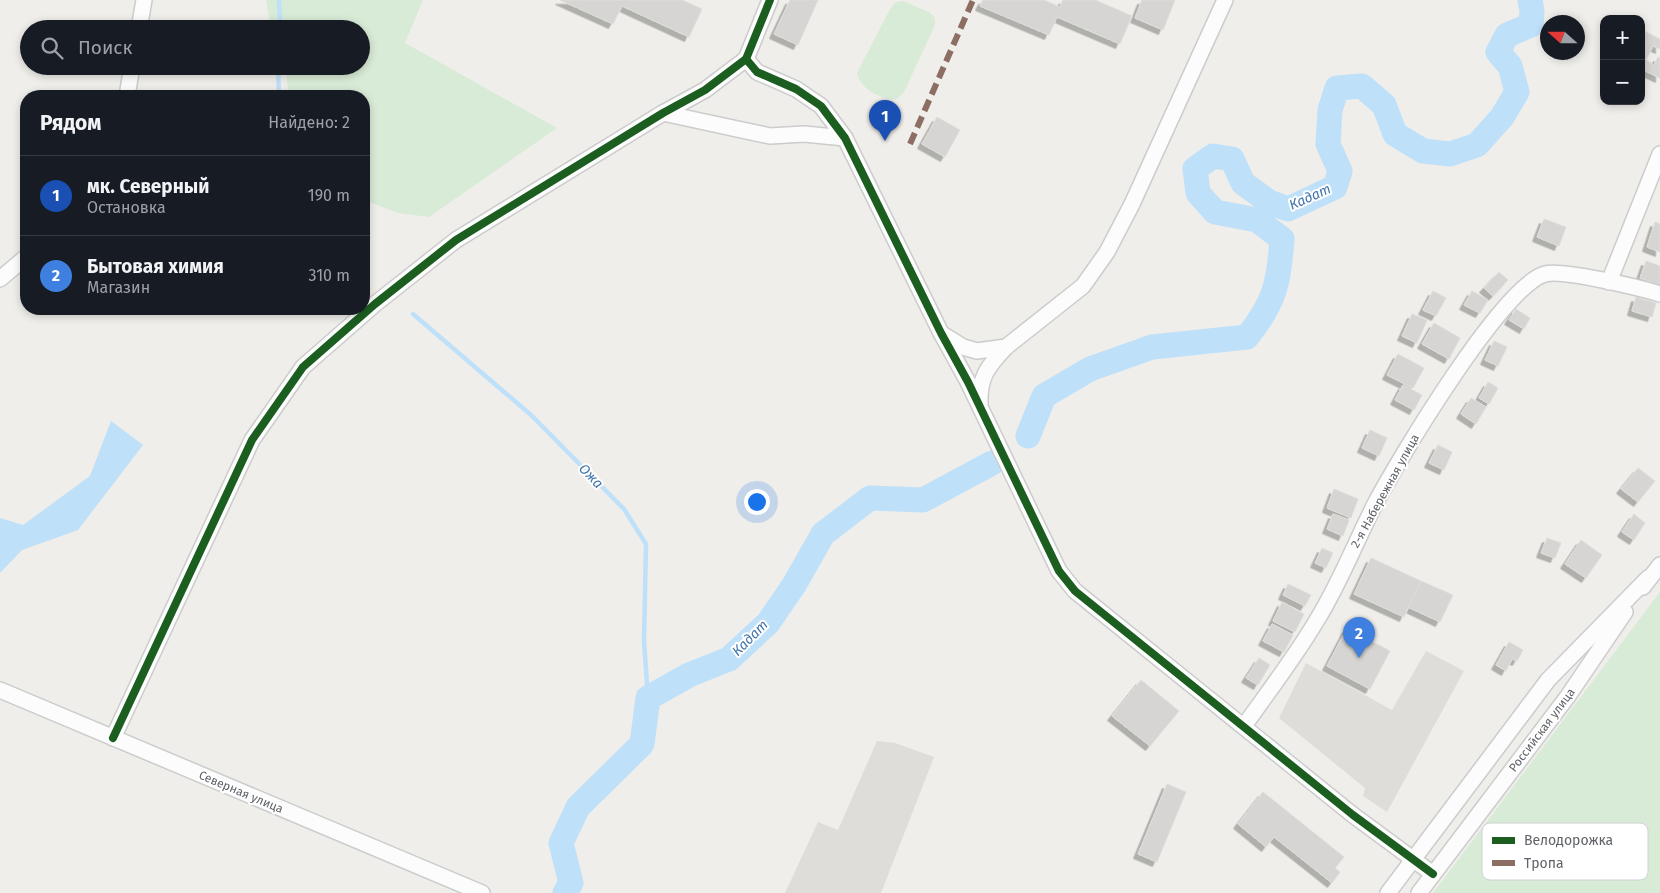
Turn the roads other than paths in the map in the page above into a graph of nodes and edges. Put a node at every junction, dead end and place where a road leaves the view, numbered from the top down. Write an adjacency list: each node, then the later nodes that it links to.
1 (144, 0): 4 (street)
2 (770, 0): 5 (street)
3 (1225, 0): 18 (street)
4 (141, 20)
5 (746, 59): 8 (street); 9 (street)
6 (130, 75): 7 (street)
7 (128, 90)
8 (663, 113): 9 (street); 15 (street)
9 (845, 138): 17 (street)
10 (1660, 154): 13 (street)
11 (20, 262): 12 (street)
12 (0, 279)
13 (1609, 282): 14 (street); 23 (street, 2-я Набережная улица)
14 (1660, 294)
15 (370, 308)
16 (362, 315): 24 (street)
17 (941, 333): 18 (street); 19 (street)
18 (1006, 347): 19 (street)
19 (980, 408): 23 (street)
20 (1660, 565): 21 (street, Российская улица)
21 (1648, 578): 25 (street); 26 (street, Российская улица)
22 (0, 690): 24 (street, Северная улица)
23 (1244, 726): 25 (street)
24 (113, 738): 27 (street, Северная улица)
25 (1413, 860): 26 (street); 28 (street)
26 (1433, 874): 29 (street, Российская улица)
27 (482, 893)
28 (1388, 893)
29 (1419, 893)

